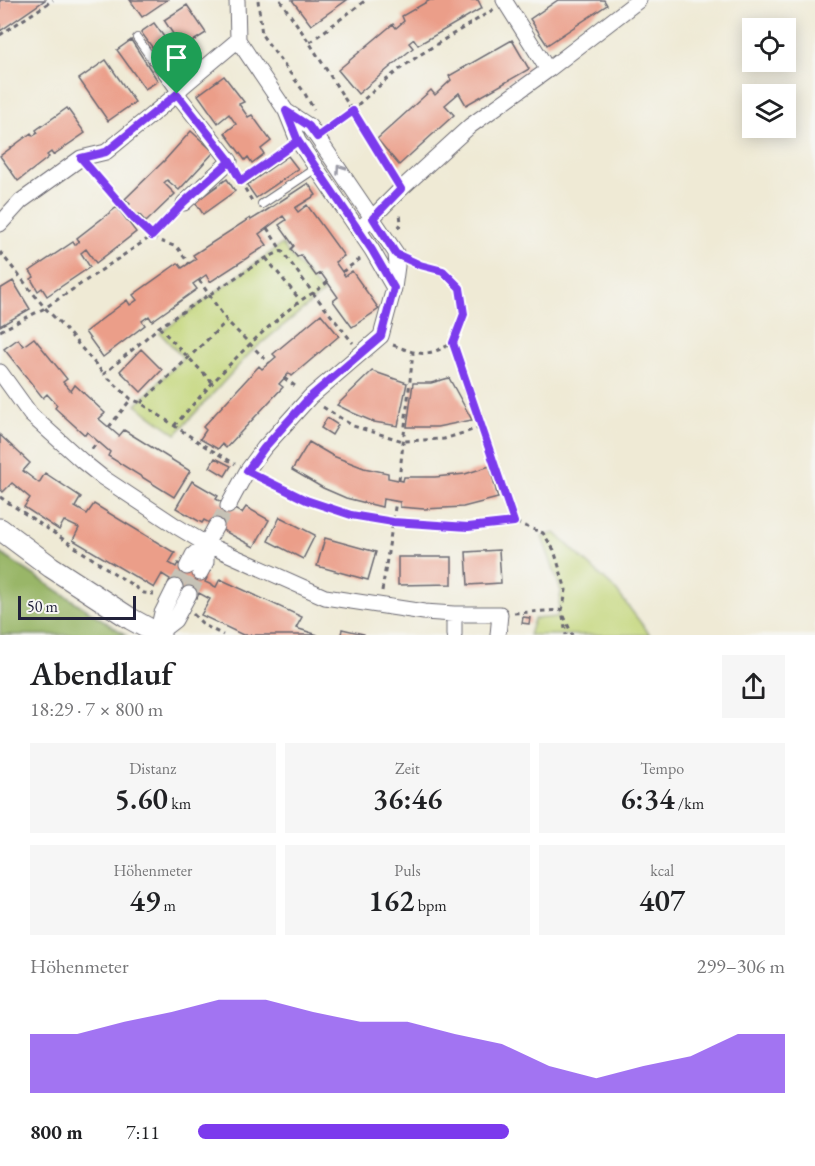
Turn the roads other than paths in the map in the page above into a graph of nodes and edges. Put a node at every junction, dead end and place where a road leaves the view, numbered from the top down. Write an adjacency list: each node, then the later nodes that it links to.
1 (237, 0): 5 (street)
2 (639, 0): 6 (street)
3 (500, 4): 6 (street)
4 (137, 38): 7 (lane)
5 (238, 39): 7 (street); 8 (street)
6 (548, 70): 12 (street)
7 (177, 94): 10 (street); 13 (street)
8 (286, 111): 9 (street); 12 (street, one-way to 8)
9 (316, 168): 11 (lane); 14 (street)
10 (184, 202)
11 (259, 207)
12 (373, 218): 14 (street); 15 (street)
13 (0, 224)
14 (358, 230): 15 (street)
15 (394, 288): 17 (street)
16 (0, 372): 20 (street)
17 (228, 506)
18 (216, 526): 20 (street)
19 (0, 529): 24 (main road)
20 (206, 544): 21 (street); 23 (street)
21 (193, 570)
22 (179, 596): 24 (street)
23 (454, 614): 25 (street); 26 (street)
24 (158, 634)
25 (454, 635)
26 (498, 635)

